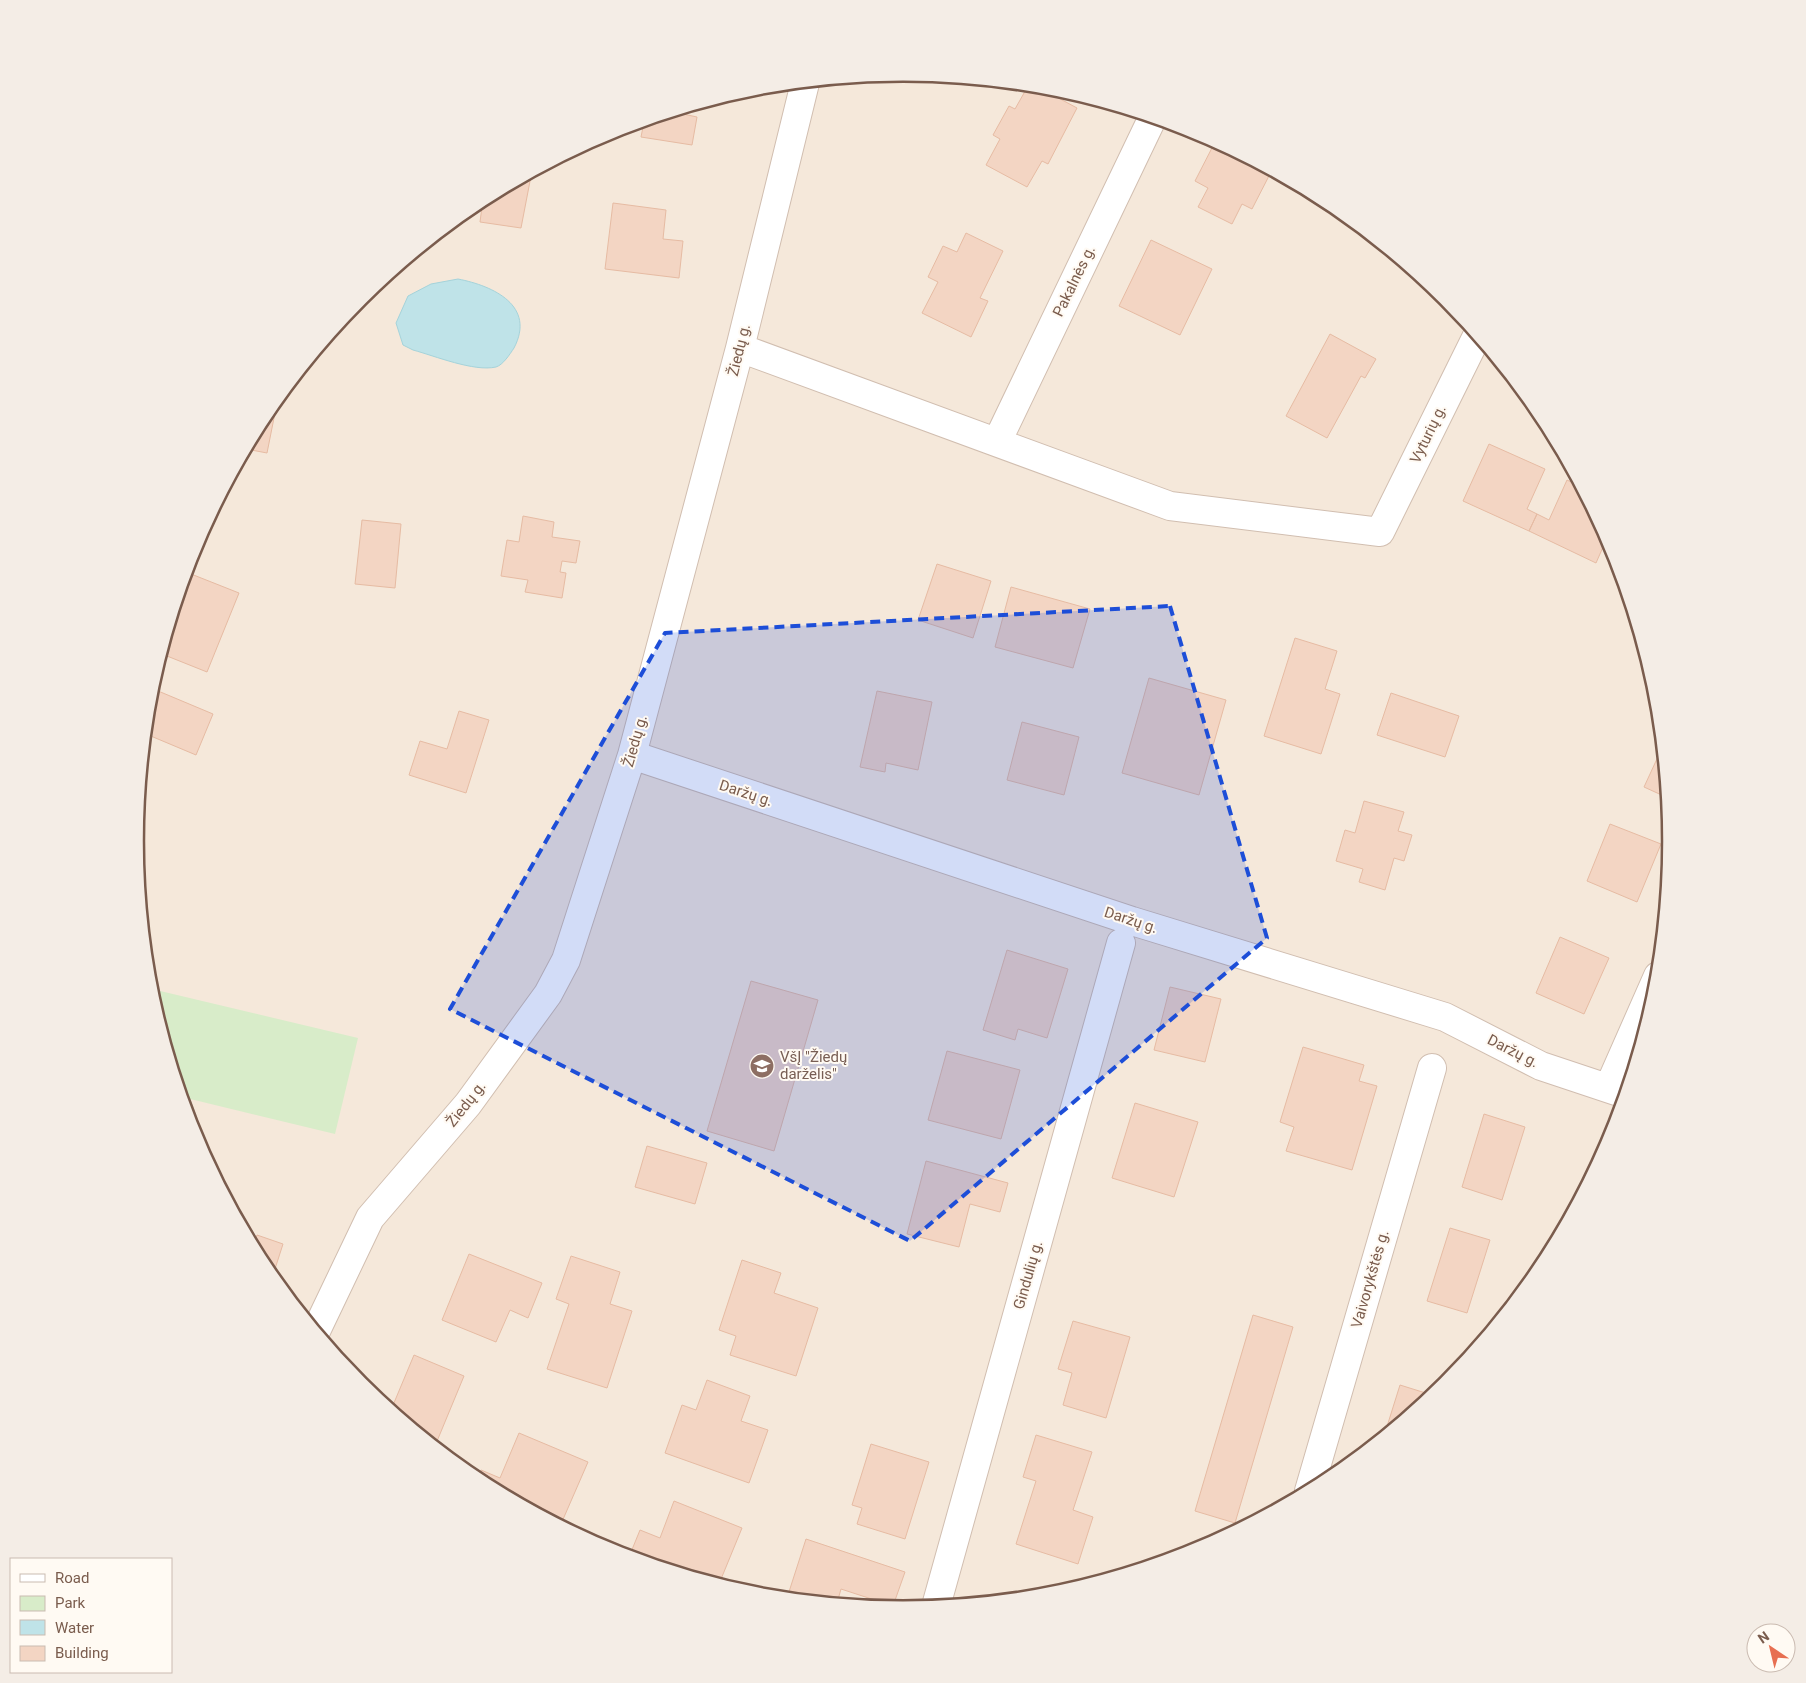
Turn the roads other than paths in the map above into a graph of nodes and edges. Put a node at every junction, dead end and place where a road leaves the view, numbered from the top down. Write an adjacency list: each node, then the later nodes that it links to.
1 (804, 89): 4 (street, Žiedų g.)
2 (1150, 124): 5 (street, Pakalnės g.)
3 (1474, 341): 5 (street, Vyturių g.)
4 (740, 348): 5 (street); 6 (street, Žiedų g.)
5 (997, 442)
6 (632, 755): 10 (street, Daržų g.); 11 (street, Žiedų g.)
7 (1121, 944): 13 (street, Gindulių g.)
8 (1637, 1036): 10 (street)
9 (1432, 1068): 12 (street, Vaivorykštės g.)
10 (1617, 1090)
11 (319, 1326)
12 (1312, 1481)
13 (938, 1599)

